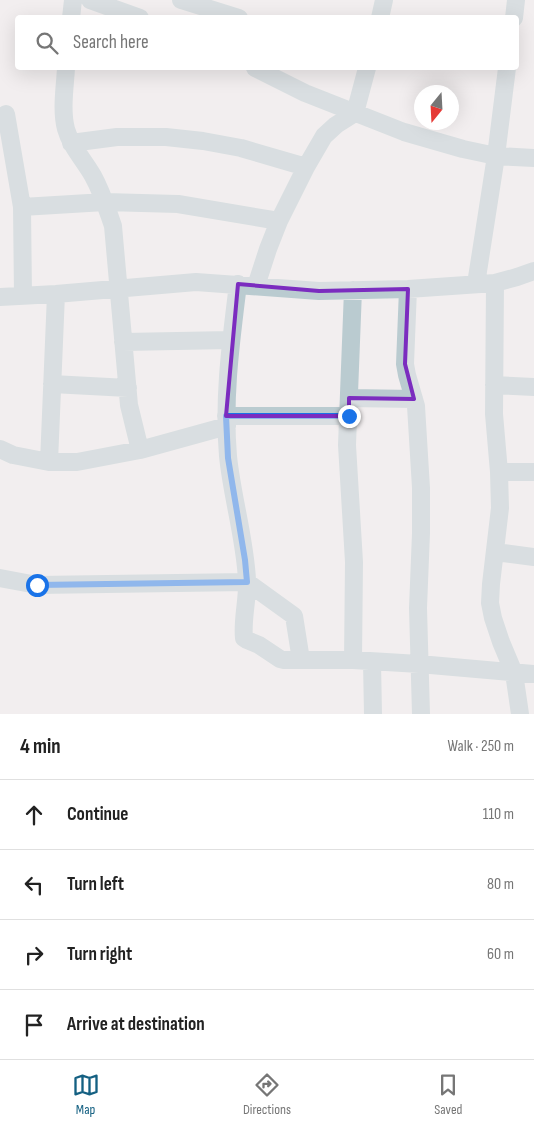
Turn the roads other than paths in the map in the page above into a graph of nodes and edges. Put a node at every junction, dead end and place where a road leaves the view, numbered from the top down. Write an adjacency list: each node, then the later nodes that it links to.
1 (73, 0): 6 (street)
2 (90, 0): 7 (street)
3 (181, 0): 8 (street)
4 (384, 0): 9 (street)
5 (516, 0): 10 (street)
6 (71, 15)
7 (132, 15)
8 (229, 15)
9 (381, 15)
10 (514, 15)
11 (66, 70): 17 (street)
12 (260, 70): 15 (street)
13 (366, 70): 15 (street)
14 (507, 70): 18 (street)
15 (355, 113): 18 (street); 20 (street)
16 (6, 114): 22 (street)
17 (72, 143): 20 (street); 21 (street)
18 (496, 156): 19 (street); 27 (street)
19 (534, 158)
20 (306, 167): 23 (street)
21 (105, 202): 22 (street); 23 (street); 29 (street)
22 (22, 207): 33 (street)
23 (280, 221): 28 (street)
24 (534, 271): 25 (street)
25 (495, 283): 27 (street); 38 (street)
26 (238, 284): 28 (street); 29 (street); 35 (street)
27 (476, 284): 30 (street)
28 (256, 286): 31 (street)
29 (118, 289): 32 (street); 36 (street)
30 (408, 289): 31 (street); 42 (street)
31 (353, 290): 41 (street)
32 (56, 294): 33 (street); 37 (street)
33 (23, 296): 34 (street)
34 (0, 297)
35 (232, 340): 36 (street); 44 (street)
36 (123, 342): 40 (street)
37 (52, 384): 40 (street); 47 (street)
38 (494, 385): 39 (street); 48 (street)
39 (534, 387)
40 (128, 388): 46 (street)
41 (349, 398): 42 (street); 43 (street)
42 (414, 399): 57 (street)
43 (349, 416): 44 (street); 55 (street)
44 (226, 421): 46 (street); 53 (street)
45 (0, 449): 47 (street)
46 (140, 450): 47 (street)
47 (49, 462)
48 (499, 472): 49 (street); 50 (street)
49 (534, 472)
50 (495, 552): 51 (street); 58 (street)
51 (534, 557)
52 (0, 578): 53 (street)
53 (247, 582): 54 (street); 54 (street)
54 (301, 660): 55 (street)
55 (353, 660): 56 (street)
56 (372, 662): 57 (street); 60 (street)
57 (419, 664): 58 (street); 61 (street)
58 (514, 673): 59 (street); 62 (street)
59 (534, 674)
60 (372, 714)
61 (421, 714)
62 (520, 714)

